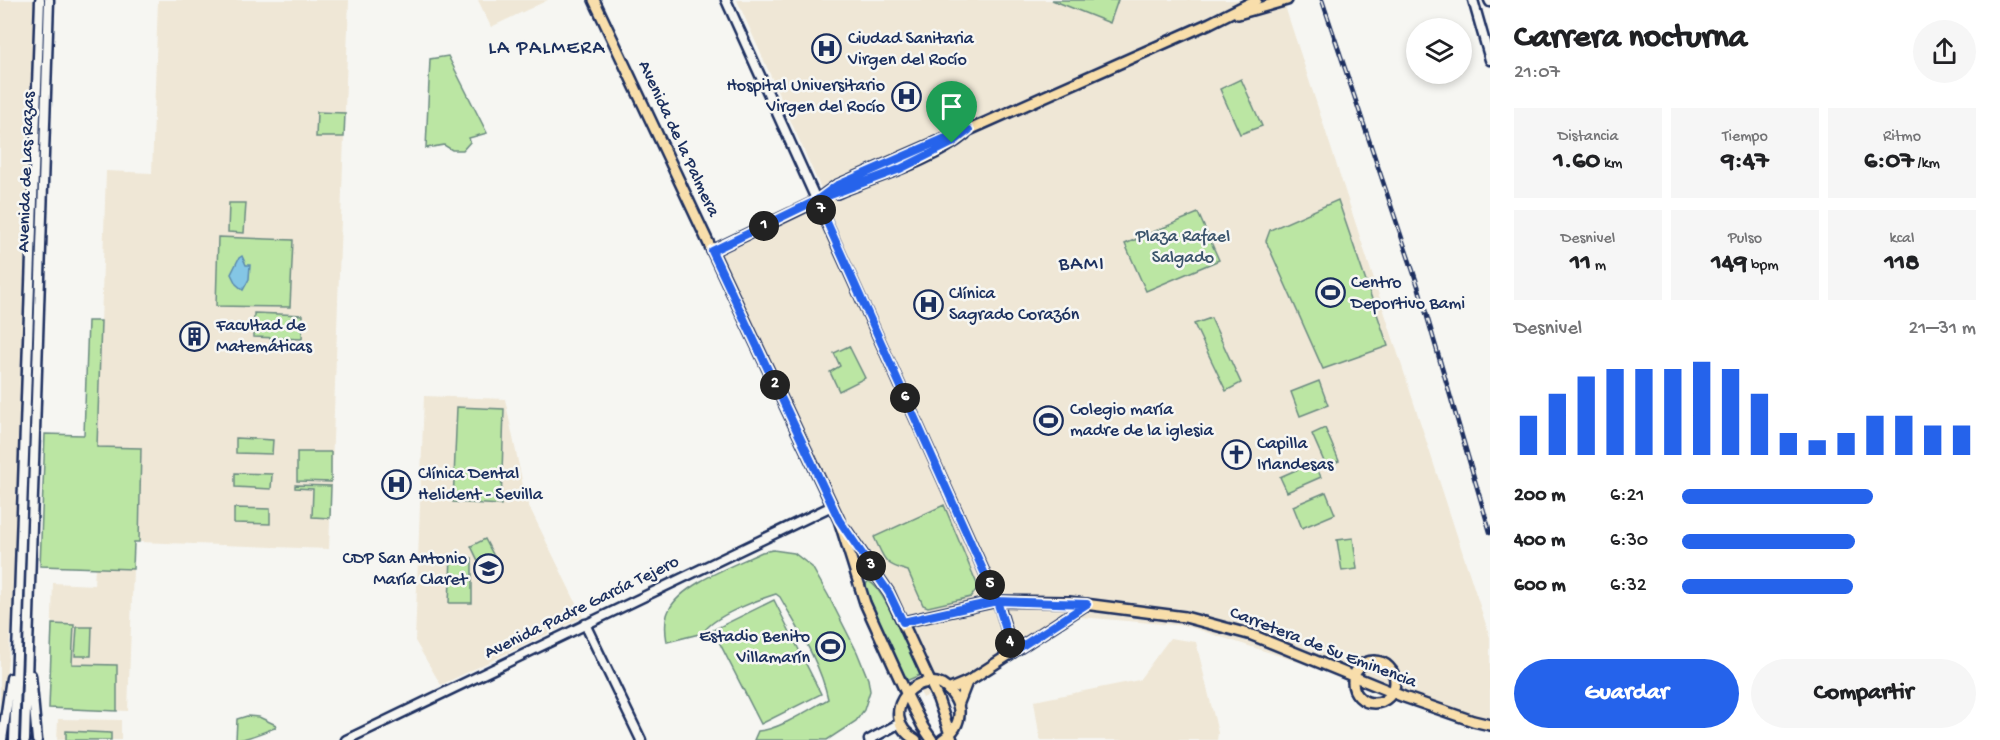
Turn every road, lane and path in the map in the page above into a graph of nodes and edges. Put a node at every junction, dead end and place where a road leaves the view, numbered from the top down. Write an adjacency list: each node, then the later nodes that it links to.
1 (40, 0): 19 (main road, Avenida de Las Razas)
2 (49, 0): 18 (main road, Avenida de Las Razas)
3 (594, 0): 11 (main road, Avenida de la Palmera)
4 (726, 0): 10 (main road)
5 (1256, 0): 8 (main road)
6 (1287, 0): 8 (main road)
7 (1473, 0): 9 (main road)
8 (1210, 23): 10 (main road)
9 (1490, 60)
10 (817, 200): 11 (main road); 14 (main road)
11 (712, 251): 12 (main road, Avenida de la Palmera)
12 (832, 506): 13 (main road, Avenida de la Palmera); 17 (main road, Avenida Padre García Tejero)
13 (839, 520): 16 (main road); 26 (main road)
14 (997, 601): 15 (main road, Carretera de Su Eminencia); 16 (main road); 20 (main road)
15 (1087, 604): 20 (main road); 21 (main road, Carretera de Su Eminencia)
16 (903, 622): 23 (main road)
17 (585, 624): 37 (main road, Avenida Padre García Tejero); 38 (main road)
18 (28, 635): 35 (main road, Avenida de Las Razas); 36 (main road)
19 (17, 636): 33 (main road); 34 (main road, Avenida de Las Razas)
20 (1013, 652): 22 (main road)
21 (1354, 677): 25 (main road, Carretera de Su Eminencia); 25 (main road); 25 (main road)
22 (967, 682): 24 (main road); 27 (main road)
23 (930, 683): 24 (main road); 26 (main road); 32 (main road)
24 (948, 690): 27 (main road)
25 (1392, 692): 28 (main road, Carretera de Su Eminencia)
26 (906, 693): 30 (main road); 41 (main road)
27 (958, 705): 32 (main road)
28 (1473, 721): 29 (main road, Carretera de Su Eminencia); 31 (main road, Carretera de Su Eminencia)
29 (1490, 725)
30 (899, 727): 39 (main road); 40 (main road)
31 (1490, 729)
32 (948, 738)
33 (2, 740)
34 (14, 740)
35 (25, 740)
36 (37, 740)
37 (346, 740)
38 (640, 740)
39 (869, 740)
40 (916, 740)
41 (932, 740)

